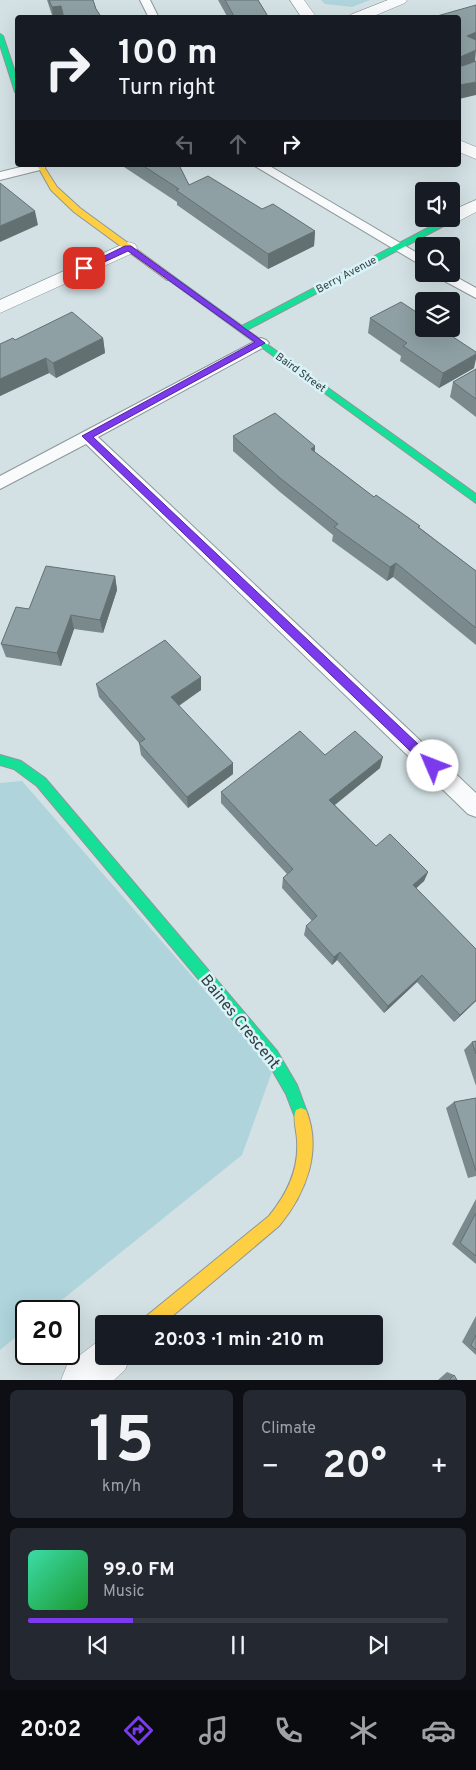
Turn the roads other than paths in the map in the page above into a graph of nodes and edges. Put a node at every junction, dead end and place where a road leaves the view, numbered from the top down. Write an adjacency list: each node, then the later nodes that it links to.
1 (145, 0): 4 (lane)
2 (297, 0): 5 (street)
3 (400, 0): 6 (street)
4 (152, 15)
5 (308, 15)
6 (362, 15)
7 (0, 36): 8 (street)
8 (15, 83)
9 (461, 146): 10 (street)
10 (476, 154)
11 (33, 167): 14 (lane)
12 (41, 167): 19 (street, Baird Street)
13 (263, 167): 18 (lane)
14 (0, 176)
15 (476, 205): 16 (street, Berry Avenue)
16 (460, 213)
17 (434, 227): 18 (street, Berry Avenue)
18 (397, 246): 20 (lane); 24 (street, Berry Avenue)
19 (128, 248): 23 (street); 24 (street, Baird Street)
20 (415, 257)
21 (456, 282): 22 (lane)
22 (476, 294)
23 (0, 307)
24 (242, 329): 25 (street, Baird Street)
25 (261, 343): 26 (lane); 28 (street, Baird Street)
26 (87, 436): 27 (lane); 30 (lane)
27 (0, 483)
28 (476, 499)
29 (0, 760): 31 (street, Baines Crescent)
30 (476, 807)
31 (161, 1315)
32 (100, 1365): 33 (street)
33 (82, 1380)

